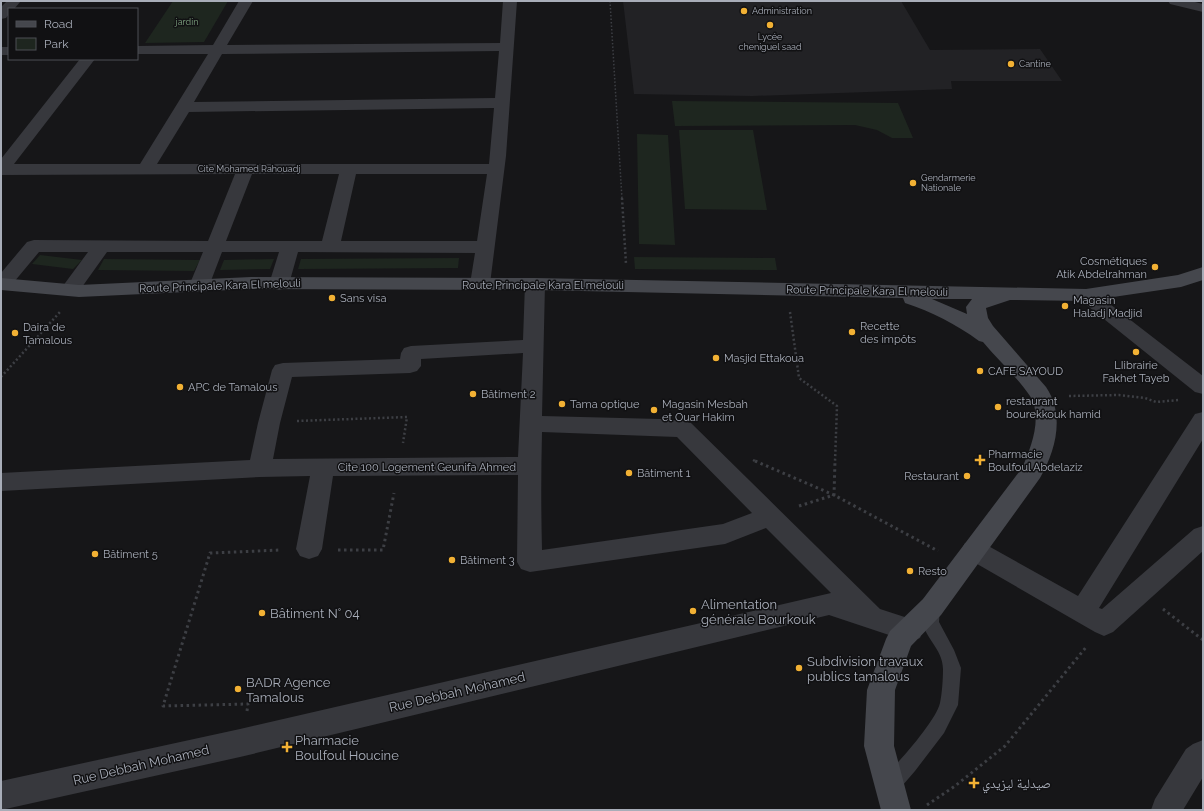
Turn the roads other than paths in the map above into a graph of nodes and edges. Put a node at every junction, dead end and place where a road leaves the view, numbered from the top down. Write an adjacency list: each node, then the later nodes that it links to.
1 (14, 1): 6 (street)
2 (246, 1): 9 (street)
3 (510, 1): 7 (street)
4 (1175, 1): 5 (street)
5 (1203, 8)
6 (1, 14)
7 (505, 47): 9 (street); 11 (street)
8 (138, 50): 9 (street)
9 (217, 50): 12 (street)
10 (87, 60): 13 (street)
11 (501, 103): 12 (street); 17 (street)
12 (184, 107): 14 (street)
13 (1, 169): 14 (street, Cite Mohamed Rahouadj)
14 (145, 169): 15 (street, Cite Mohamed Rahouadj)
15 (246, 169): 16 (street, Cite Mohamed Rahouadj); 22 (street)
16 (350, 169): 17 (street, Cite Mohamed Rahouadj); 20 (street)
17 (496, 169): 21 (street)
18 (101, 247): 22 (street); 24 (street); 29 (street)
19 (290, 247): 20 (street); 22 (street); 25 (street)
20 (330, 247): 21 (street)
21 (485, 247): 26 (street)
22 (214, 248): 28 (street)
23 (1203, 273): 32 (main road, Route Principale Kara El melouli)
24 (2, 284): 29 (main road, Route Principale Kara El melouli)
25 (279, 284): 26 (main road, Route Principale Kara El melouli); 28 (main road, Route Principale Kara El melouli)
26 (480, 284): 27 (main road, Route Principale Kara El melouli)
27 (535, 284): 30 (main road, Route Principale Kara El melouli); 34 (street)
28 (199, 286): 29 (main road, Route Principale Kara El melouli)
29 (75, 291)
30 (888, 292): 31 (main road, Route Principale Kara El melouli); 33 (main road)
31 (1032, 294): 32 (main road, Route Principale Kara El melouli); 33 (main road)
32 (1086, 295): 35 (street)
33 (995, 343): 45 (main road)
34 (533, 346): 37 (street); 39 (street)
35 (1203, 387)
36 (1203, 420): 48 (street)
37 (532, 424): 38 (street); 42 (street)
38 (531, 466): 40 (street, Cite 100 Logement Geunifa Ahmed); 42 (street)
39 (260, 468): 40 (street, Cite 100 Logement Geunifa Ahmed); 41 (street, Cite 100 Logement Geunifa Ahmed)
40 (323, 468): 44 (street)
41 (1, 482)
42 (770, 516): 47 (street)
43 (1203, 536): 48 (street)
44 (309, 550)
45 (968, 557): 46 (main road); 48 (street)
46 (932, 606): 49 (main road); 50 (lane)
47 (871, 617): 49 (street, Rue Debbah Mohamed); 55 (street, Rue Debbah Mohamed)
48 (1093, 617)
49 (910, 630): 50 (lane); 51 (main road)
50 (940, 641): 52 (lane)
51 (879, 746): 52 (lane); 54 (main road)
52 (916, 754): 54 (lane)
53 (1203, 754): 57 (street)
54 (889, 786): 56 (main road)
55 (1, 796)
56 (896, 810)
57 (1166, 810)

